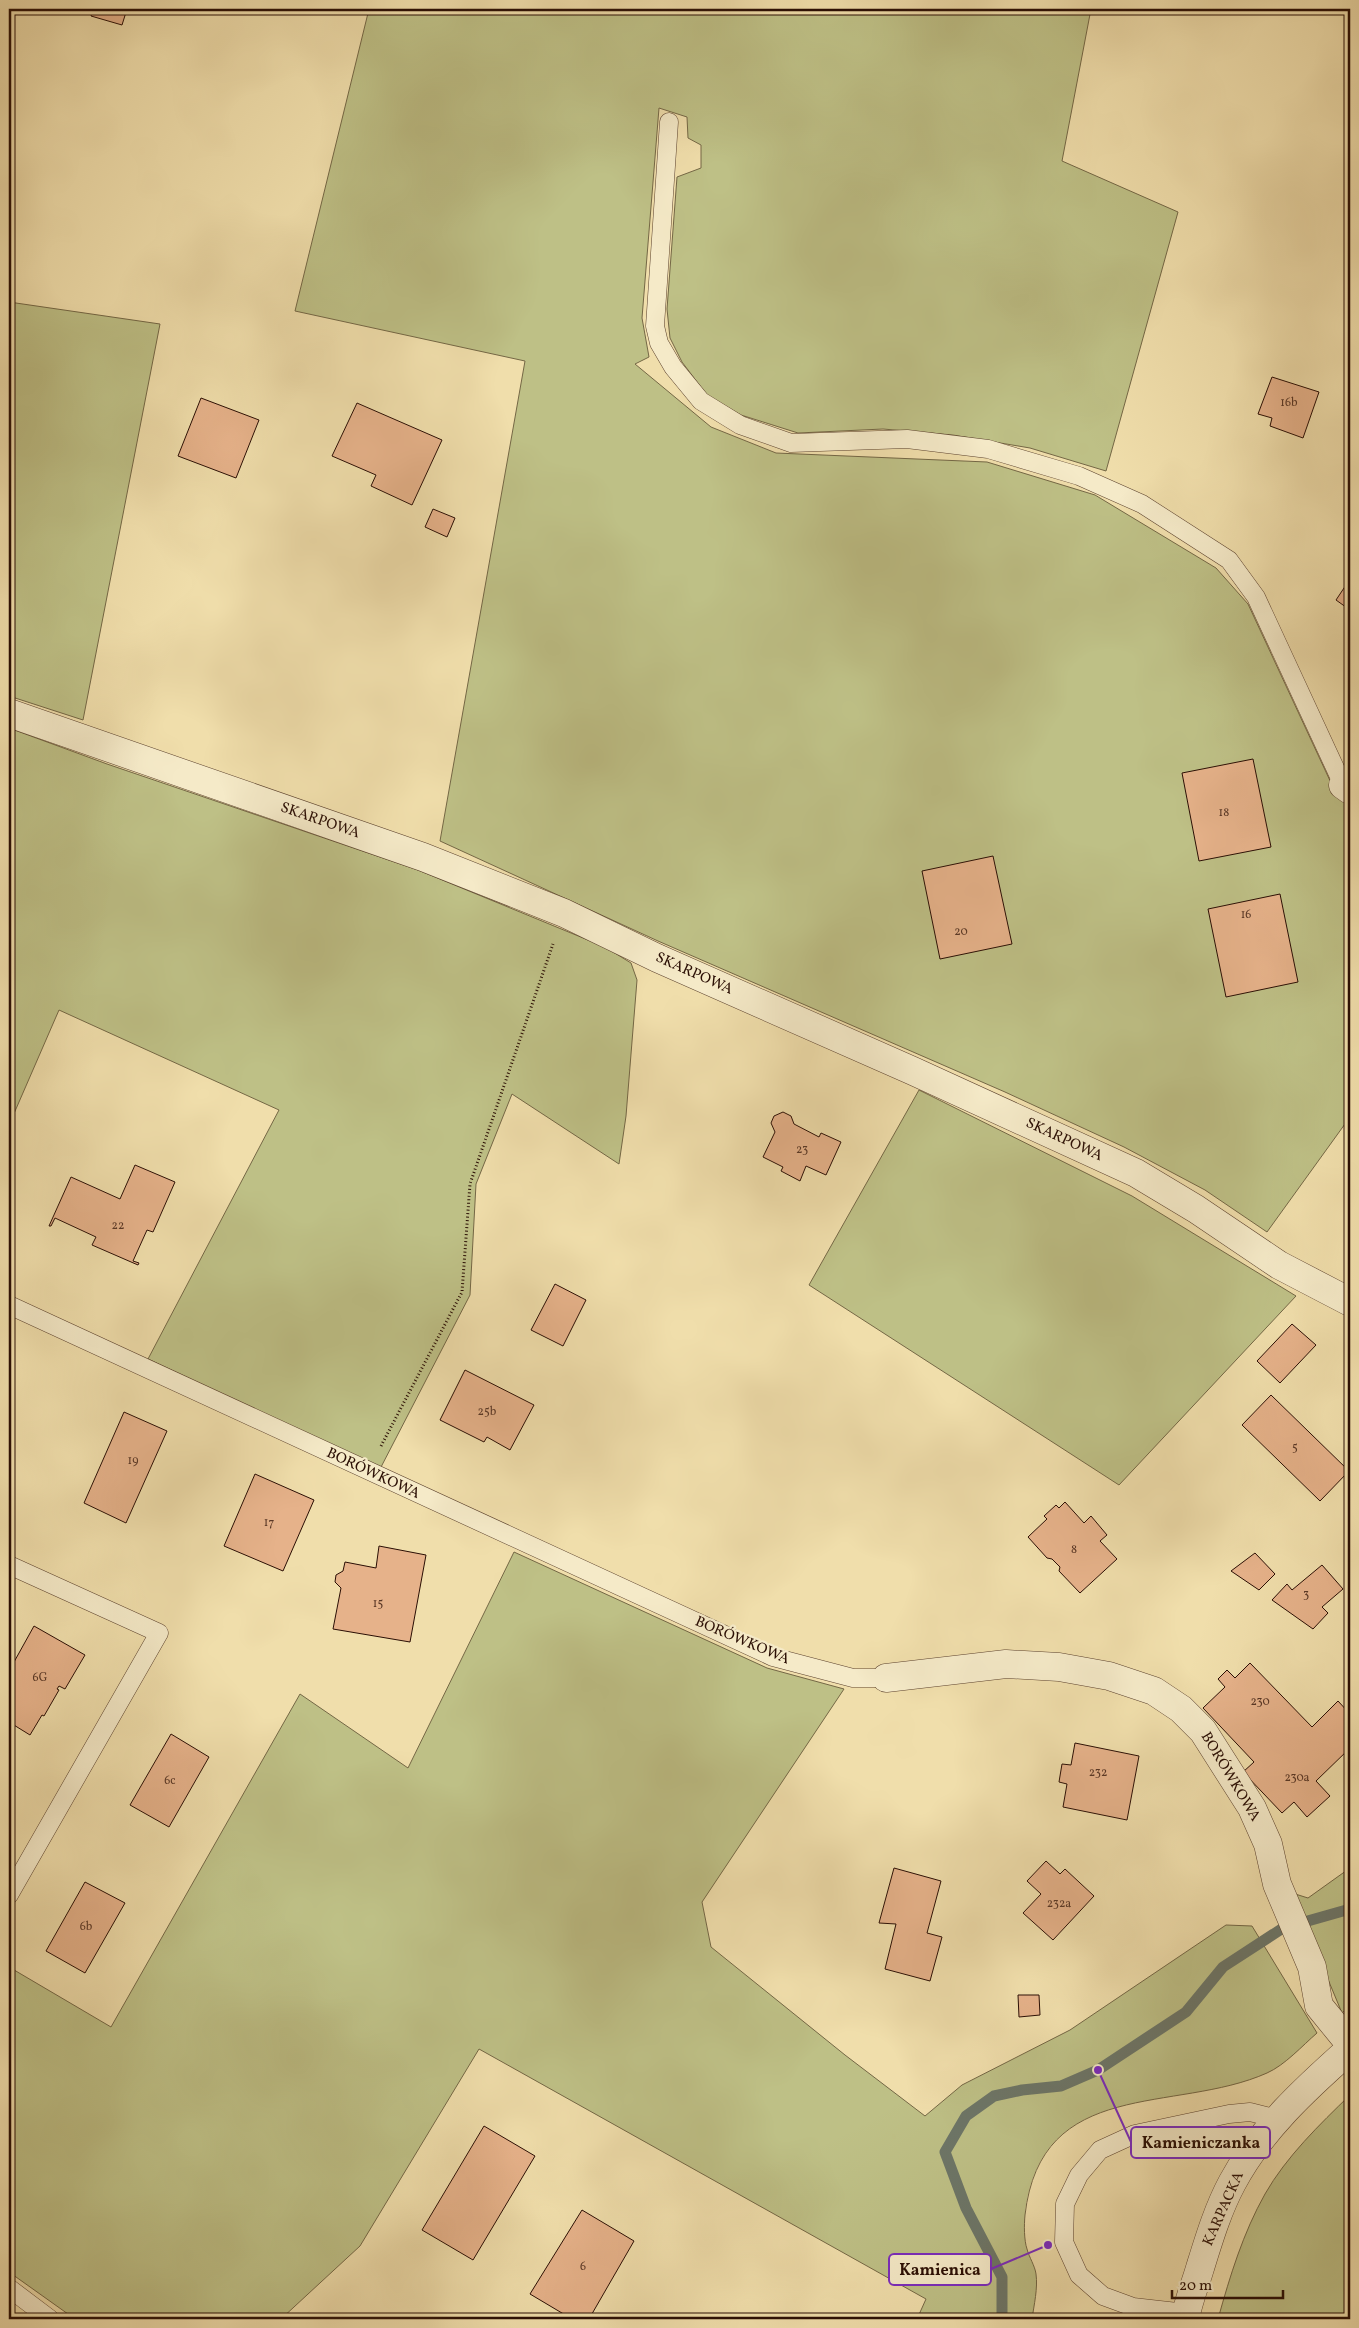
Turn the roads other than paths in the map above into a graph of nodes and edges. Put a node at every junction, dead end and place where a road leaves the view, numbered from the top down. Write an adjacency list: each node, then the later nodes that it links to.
1 (669, 122): 3 (lane)
2 (9, 713): 4 (street, SKARPOWA)
3 (1347, 787)
4 (1350, 1302)
5 (9, 1306): 7 (lane, BORÓWKOWA)
6 (9, 1565): 8 (lane)
7 (886, 1678): 9 (street, BORÓWKOWA)
8 (9, 1895)
9 (1350, 2044)
10 (1350, 2049): 11 (street, KARPACKA)
11 (1278, 2119): 13 (street, KARPACKA); 13 (lane)
12 (9, 2288): 14 (lane)
13 (1185, 2316)
14 (50, 2319)

